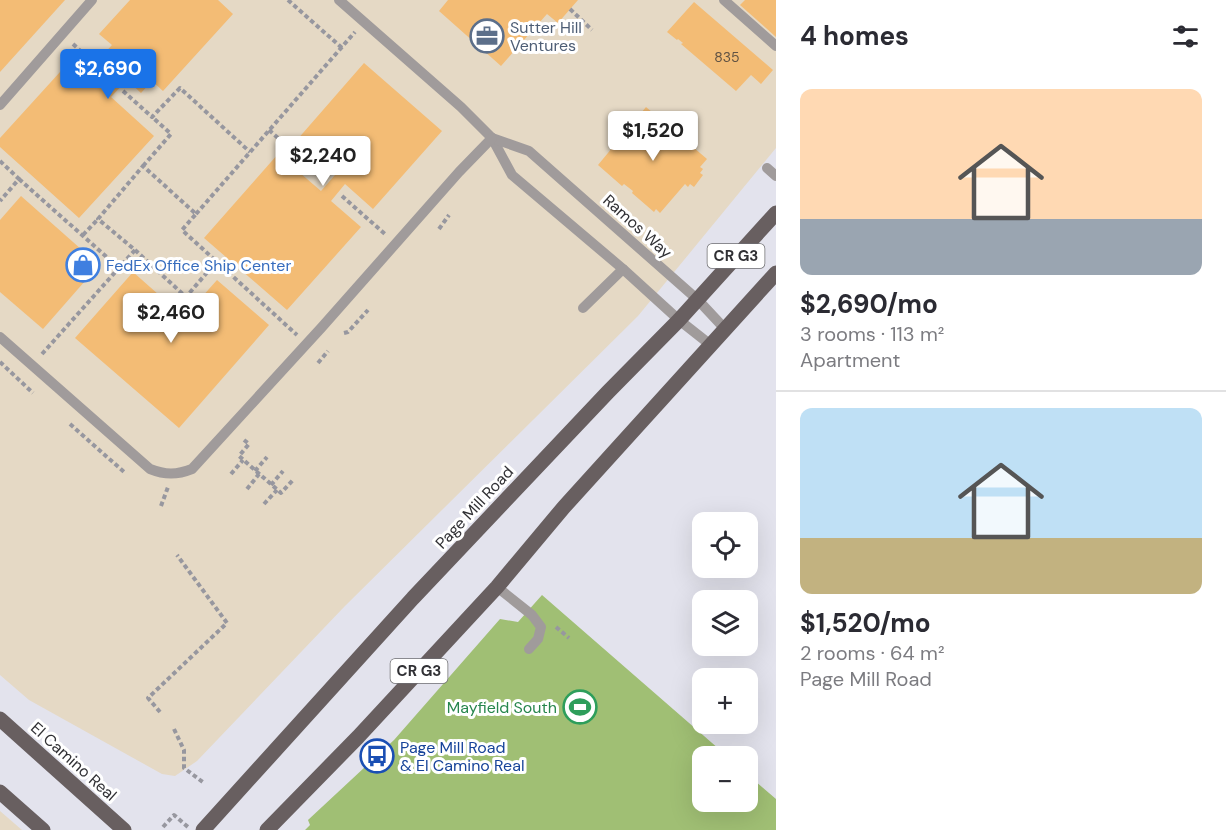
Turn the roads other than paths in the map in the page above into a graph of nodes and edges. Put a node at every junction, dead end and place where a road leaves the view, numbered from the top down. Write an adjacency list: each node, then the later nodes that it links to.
1 (92, 0): 5 (lane)
2 (339, 0): 6 (lane, Ramos Way)
3 (724, 0): 4 (lane)
4 (776, 46)
5 (0, 105)
6 (492, 138): 10 (lane, Ramos Way); 12 (lane, Ramos Way); 16 (lane)
7 (767, 168): 8 (lane)
8 (776, 176)
9 (776, 213): 12 (main road, Page Mill Road / CR G3)
10 (623, 269): 13 (lane); 14 (lane, Ramos Way)
11 (776, 273): 15 (main road, CR G3)
12 (698, 300): 14 (main road, Page Mill Road / CR G3); 15 (lane, Ramos Way)
13 (583, 308)
14 (679, 320): 17 (lane, Ramos Way); 22 (main road, Page Mill Road / CR G3)
15 (726, 330): 17 (main road, CR G3)
16 (0, 337)
17 (712, 346): 18 (main road, CR G3)
18 (497, 586): 19 (lane); 25 (main road, CR G3)
19 (529, 649)
20 (0, 719): 24 (main road, El Camino Real)
21 (0, 792): 23 (main road)
22 (196, 829)
23 (43, 830)
24 (124, 830)
25 (267, 830)

